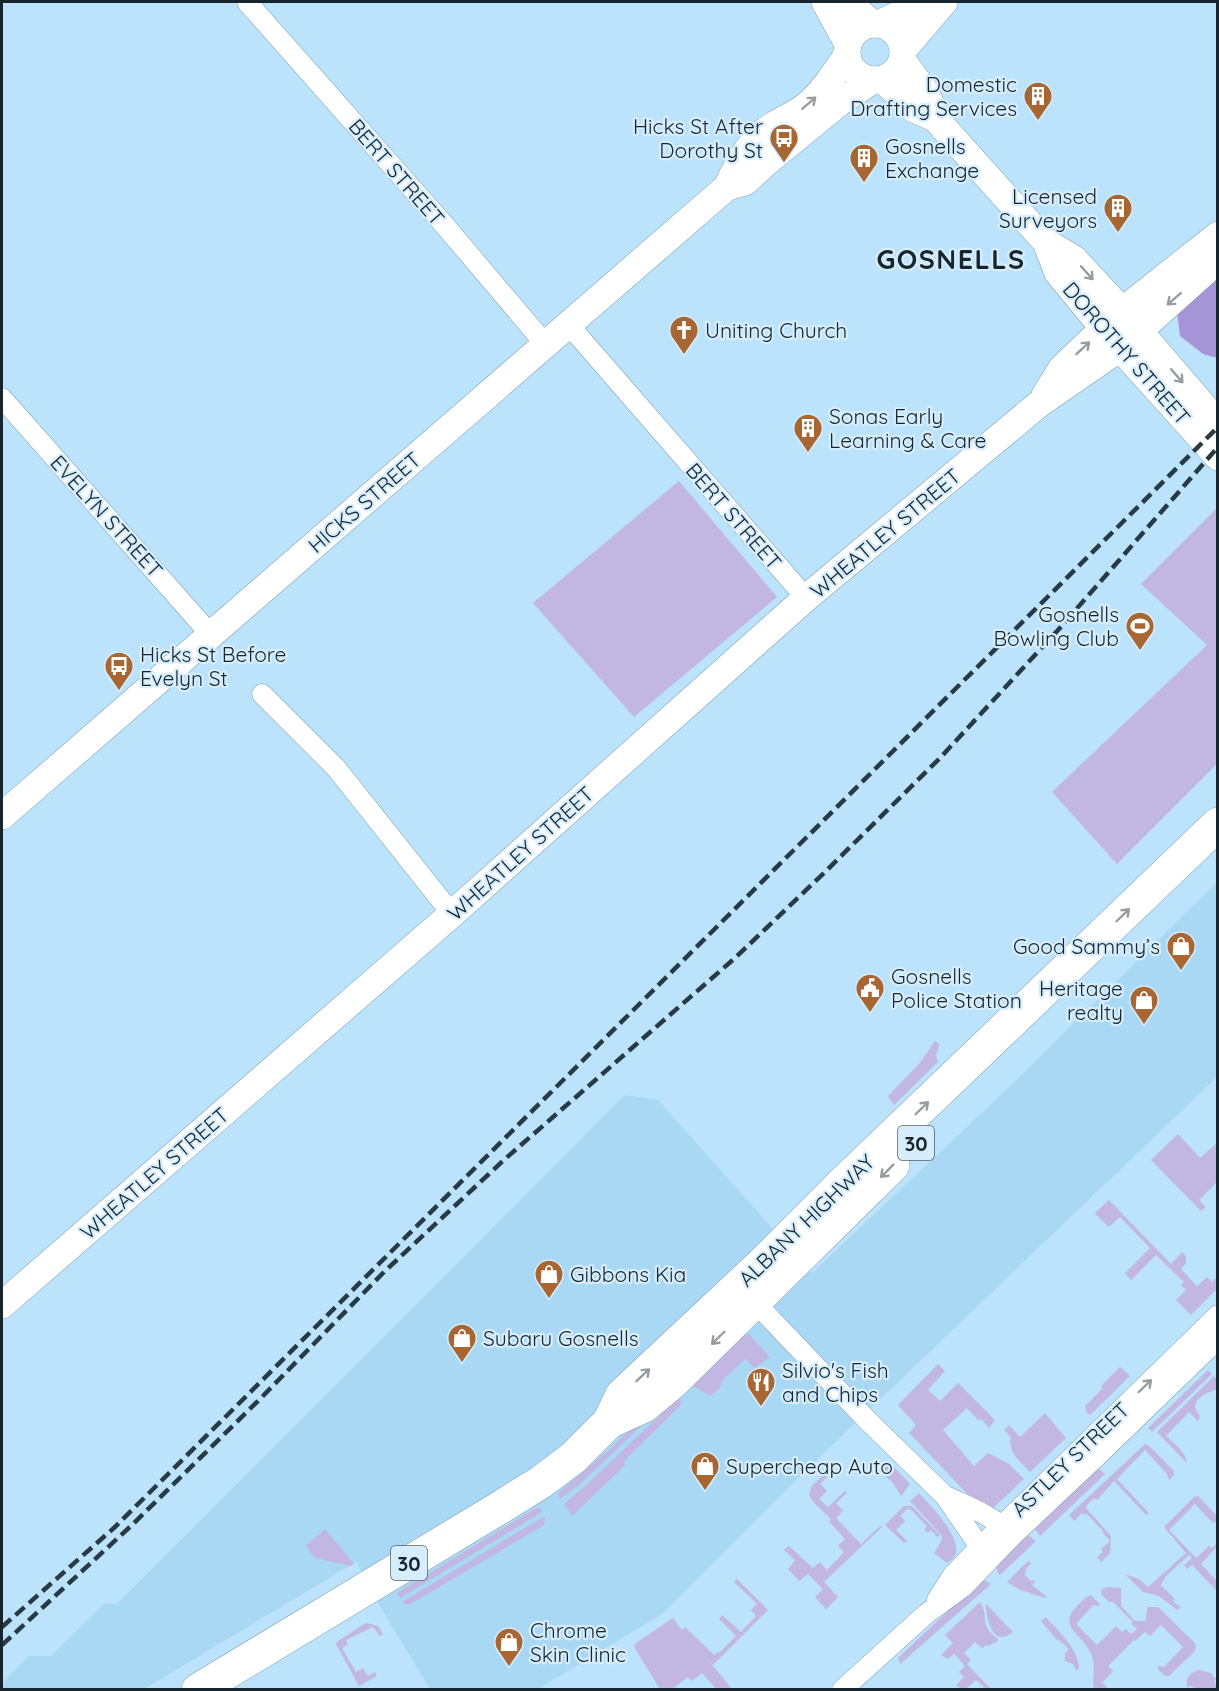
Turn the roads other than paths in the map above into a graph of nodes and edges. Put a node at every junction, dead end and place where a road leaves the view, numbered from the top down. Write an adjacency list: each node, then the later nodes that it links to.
1 (248, 2): 16 (street, BERT STREET)
2 (825, 2): 7 (street)
3 (847, 2): 6 (street)
4 (924, 2): 6 (street)
5 (944, 2): 8 (street)
6 (876, 24): 7 (street); 8 (street)
7 (847, 49): 9 (street); 11 (street, HICKS STREET, one-way to 7)
8 (902, 55): 9 (street); 10 (street, DOROTHY STREET)
9 (877, 80): 10 (street, DOROTHY STREET); 11 (street, HICKS STREET)
10 (935, 118): 15 (street, DOROTHY STREET)
11 (727, 187): 14 (street, HICKS STREET)
12 (1218, 235): 15 (street, WHEATLEY STREET)
13 (1218, 260): 15 (street, WHEATLEY STREET, one-way to 15)
14 (568, 324): 16 (street, HICKS STREET); 20 (street, BERT STREET)
15 (1121, 330): 18 (street, DOROTHY STREET, one-way to 18); 19 (street, DOROTHY STREET); 20 (street, WHEATLEY STREET)
16 (545, 344): 21 (street, HICKS STREET)
17 (2, 399): 21 (street, EVELYN STREET)
18 (1218, 423)
19 (1218, 457)
20 (806, 598): 26 (street, WHEATLEY STREET)
21 (212, 634): 23 (street, HICKS STREET)
22 (262, 694): 26 (street)
23 (2, 816)
24 (1218, 824): 27 (highway, ALBANY HIGHWAY / 30, one-way to 24)
25 (1218, 855): 27 (highway, ALBANY HIGHWAY / 30, one-way to 27)
26 (452, 914): 28 (street, WHEATLEY STREET)
27 (747, 1293): 31 (street); 34 (highway, ALBANY HIGHWAY / 30)
28 (2, 1305)
29 (1218, 1316): 32 (street, ASTLEY STREET, one-way to 29)
30 (1218, 1339): 32 (street, ASTLEY STREET)
31 (945, 1496): 32 (street); 33 (street)
32 (1007, 1531): 33 (street, ASTLEY STREET)
33 (986, 1552): 35 (street, ASTLEY STREET)
34 (198, 1689)
35 (842, 1689)

